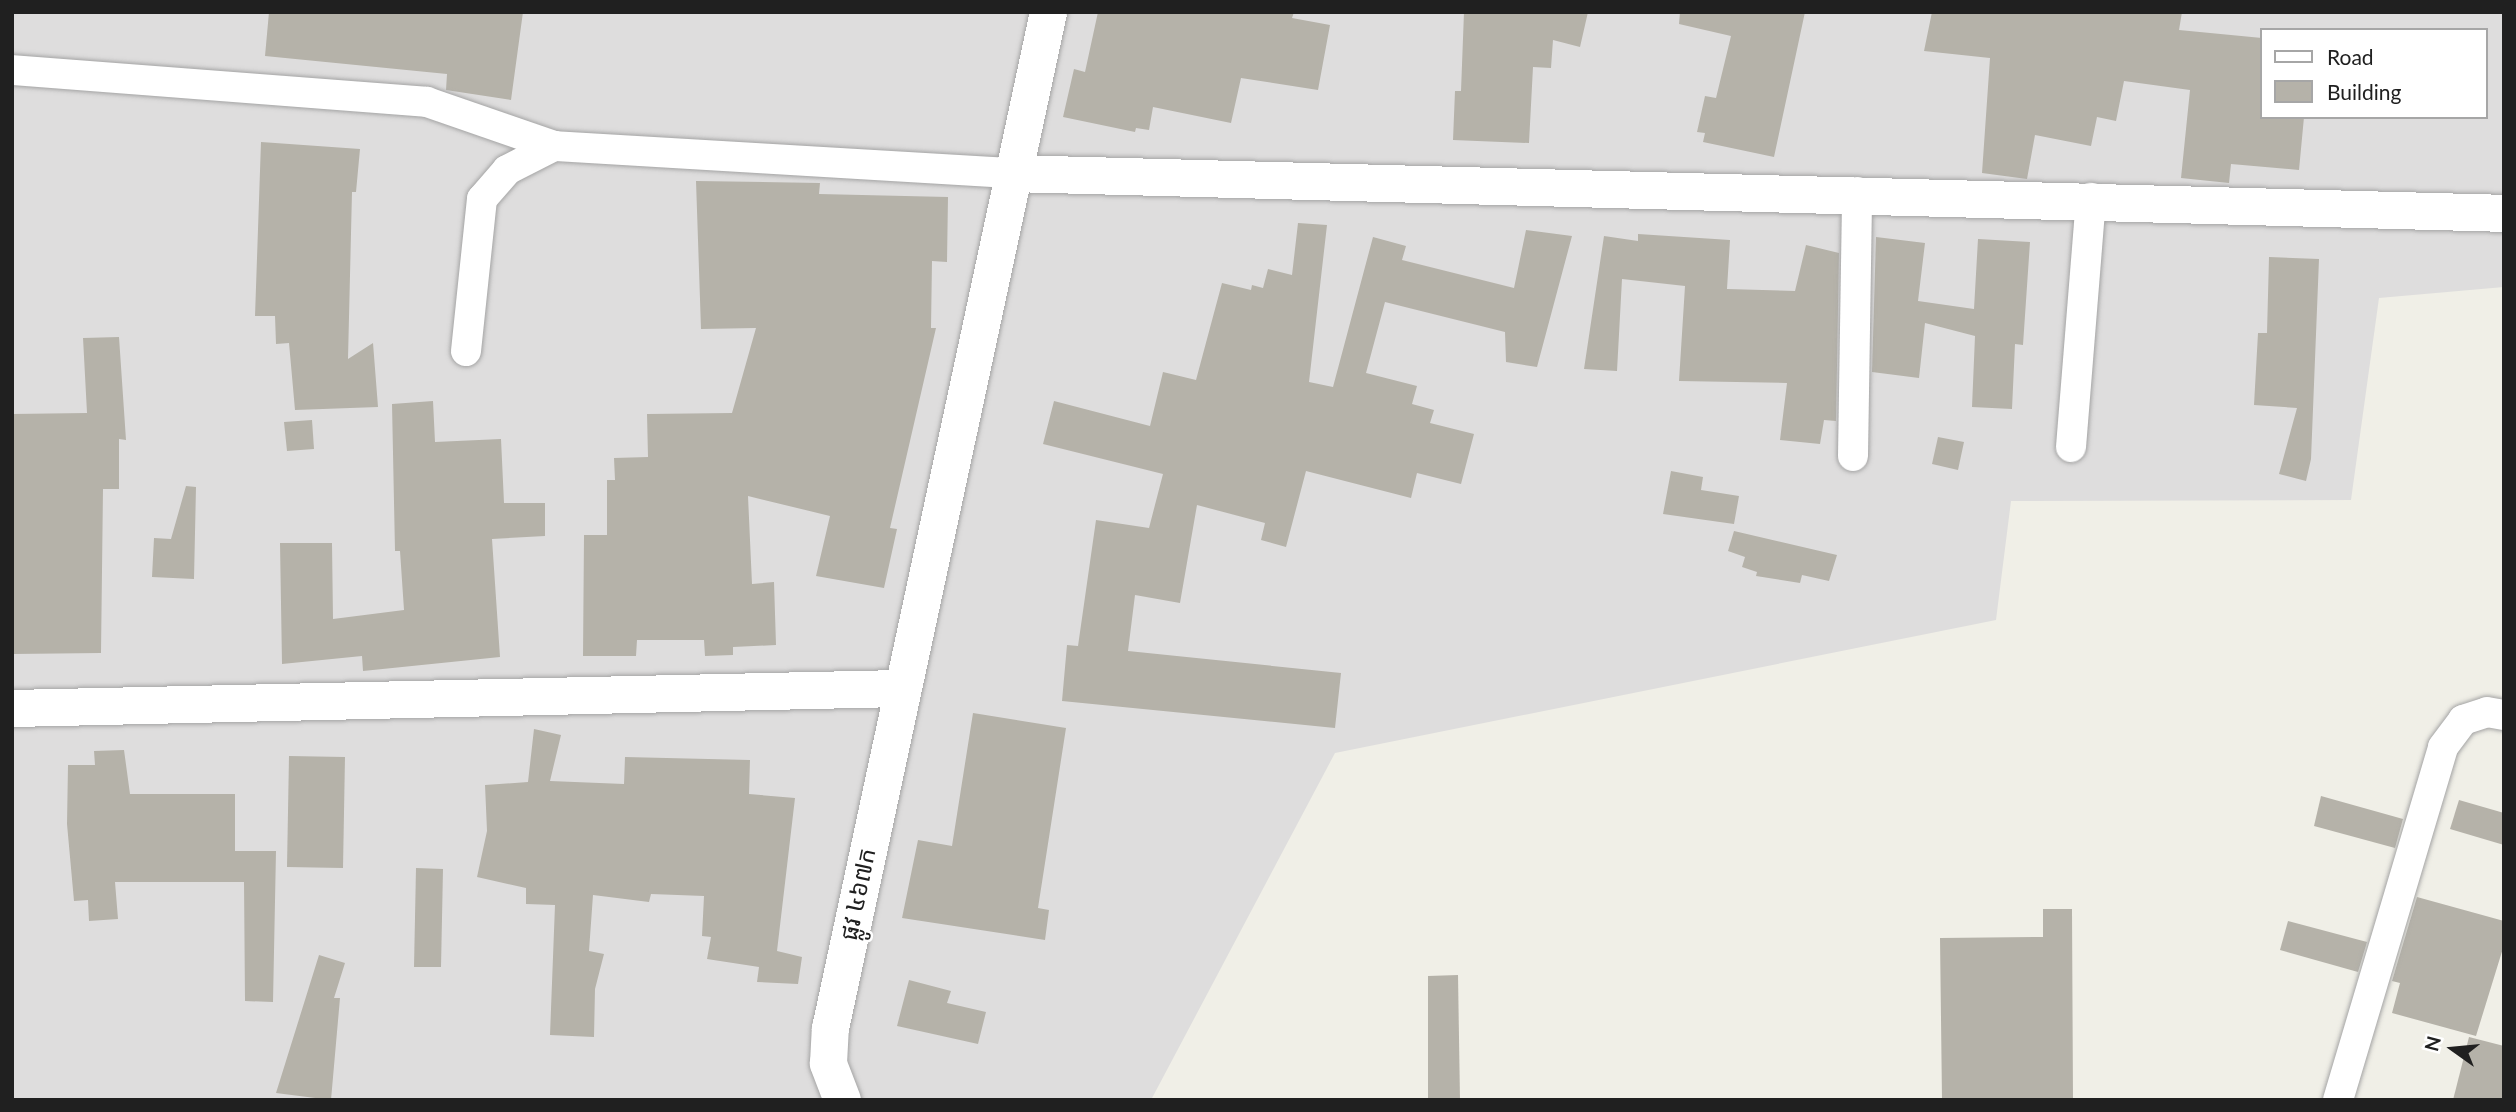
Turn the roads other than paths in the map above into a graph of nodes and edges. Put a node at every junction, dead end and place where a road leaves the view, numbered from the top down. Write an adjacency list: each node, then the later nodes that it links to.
1 (1048, 12): 4 (street, ផ្លូវ ៤៦៧ក)
2 (12, 70): 3 (street)
3 (555, 146): 4 (street); 8 (street)
4 (1011, 173): 5 (street); 11 (street, ផ្លូវ ៤៦៧ក)
5 (1857, 192): 6 (street); 10 (street)
6 (2091, 198): 7 (street); 9 (street)
7 (2504, 213)
8 (466, 351)
9 (2071, 447)
10 (1853, 456)
11 (900, 688): 12 (street); 14 (street, ផ្លូវ ៤៦៧ក)
12 (12, 708)
13 (2504, 715): 15 (street)
14 (842, 1100)
15 (2338, 1100)

